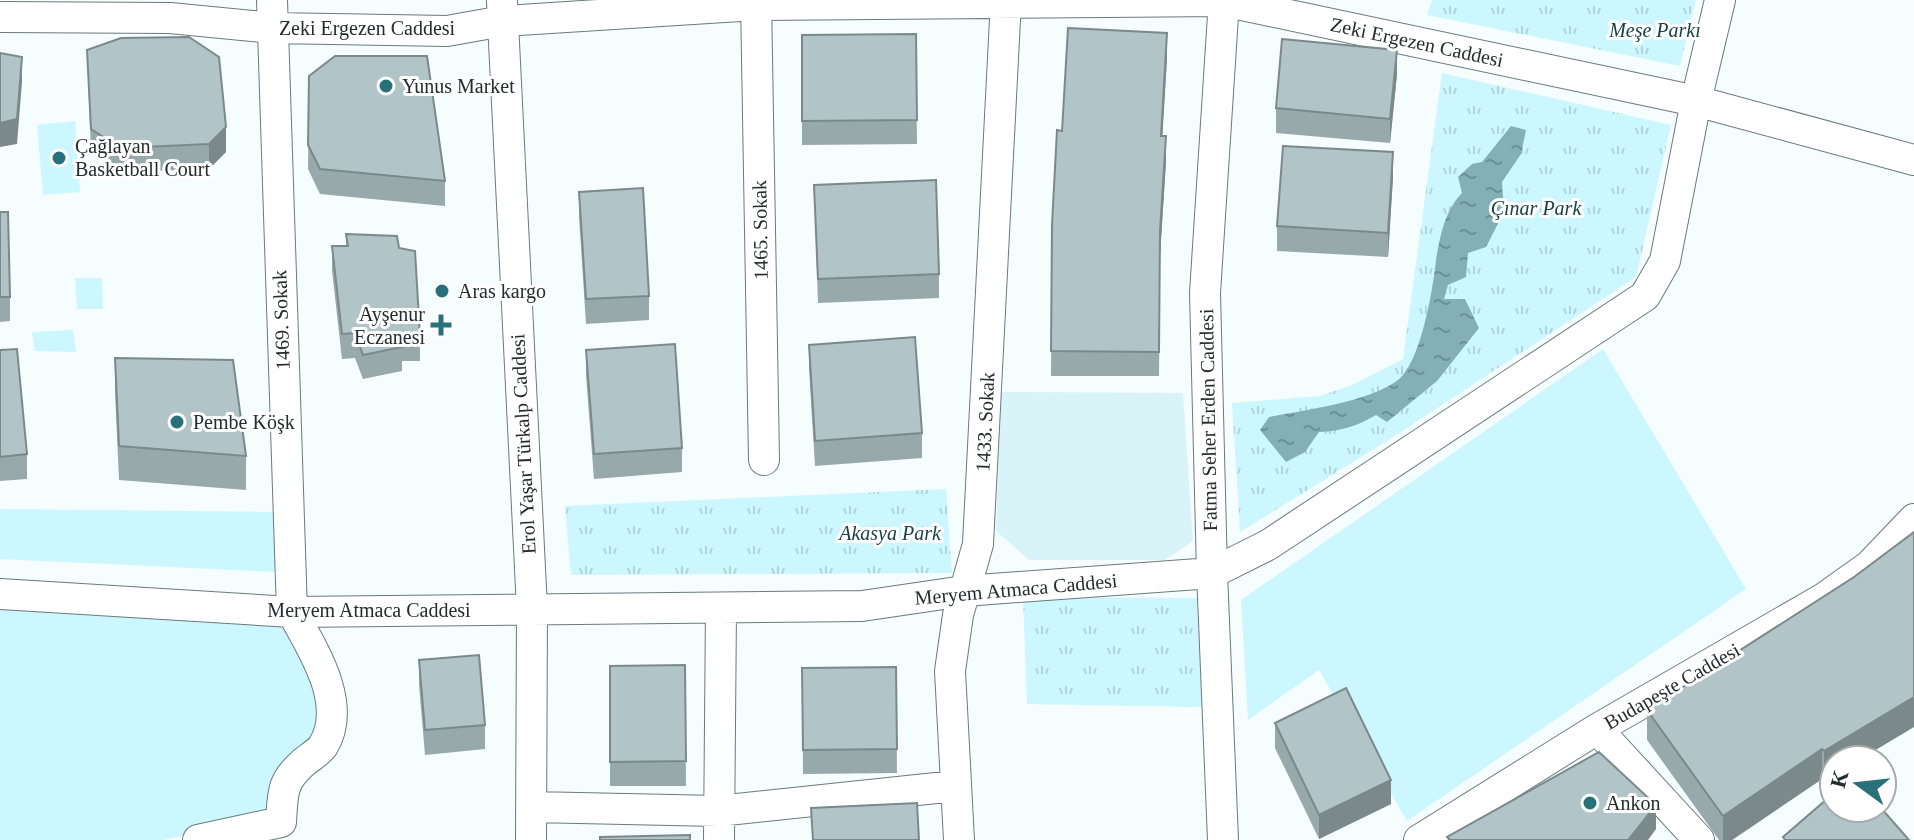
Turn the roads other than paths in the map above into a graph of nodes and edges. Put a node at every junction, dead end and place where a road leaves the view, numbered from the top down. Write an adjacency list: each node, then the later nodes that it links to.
1 (1224, 0): 4 (street, Zeki Ergezen Caddesi); 8 (street, Zeki Ergezen Caddesi); 12 (street, Fatma Seher Erden Caddesi)
2 (1720, 0): 8 (street, Meryem Atmaca Caddesi)
3 (756, 2): 4 (street, Zeki Ergezen Caddesi); 5 (street, Zeki Ergezen Caddesi); 10 (street, 1465. Sokak)
4 (1006, 2): 13 (street, 1433. Sokak)
5 (502, 10): 6 (street, Zeki Ergezen Caddesi); 16 (street, Erol Yaşar Türkalp Caddesi)
6 (272, 14): 7 (street, Zeki Ergezen Caddesi); 17 (street, 1469. Sokak)
7 (0, 17)
8 (1696, 101): 9 (street, Zeki Ergezen Caddesi); 12 (street, Meryem Atmaca Caddesi)
9 (1914, 160)
10 (764, 460)
11 (1914, 519): 18 (street, Budapeşte Caddesi)
12 (1212, 573): 13 (street, Meryem Atmaca Caddesi); 25 (street, Fatma Seher Erden Caddesi)
13 (964, 591): 15 (street, Meryem Atmaca Caddesi); 19 (street, 1433. Sokak)
14 (0, 594): 17 (street, Meryem Atmaca Caddesi)
15 (721, 608): 16 (street, Meryem Atmaca Caddesi); 21 (street)
16 (532, 609): 17 (street, Meryem Atmaca Caddesi); 20 (street, Erol Yaşar Türkalp Caddesi)
17 (292, 612): 22 (street)
18 (1597, 729): 26 (street, Budapeşte Caddesi); 27 (street)
19 (955, 786): 21 (street); 24 (street, 1433. Sokak)
20 (532, 807): 21 (street); 23 (street, Erol Yaşar Türkalp Caddesi)
21 (719, 825)
22 (198, 840)
23 (531, 840)
24 (959, 840)
25 (1223, 840)
26 (1419, 840)
27 (1699, 840)

